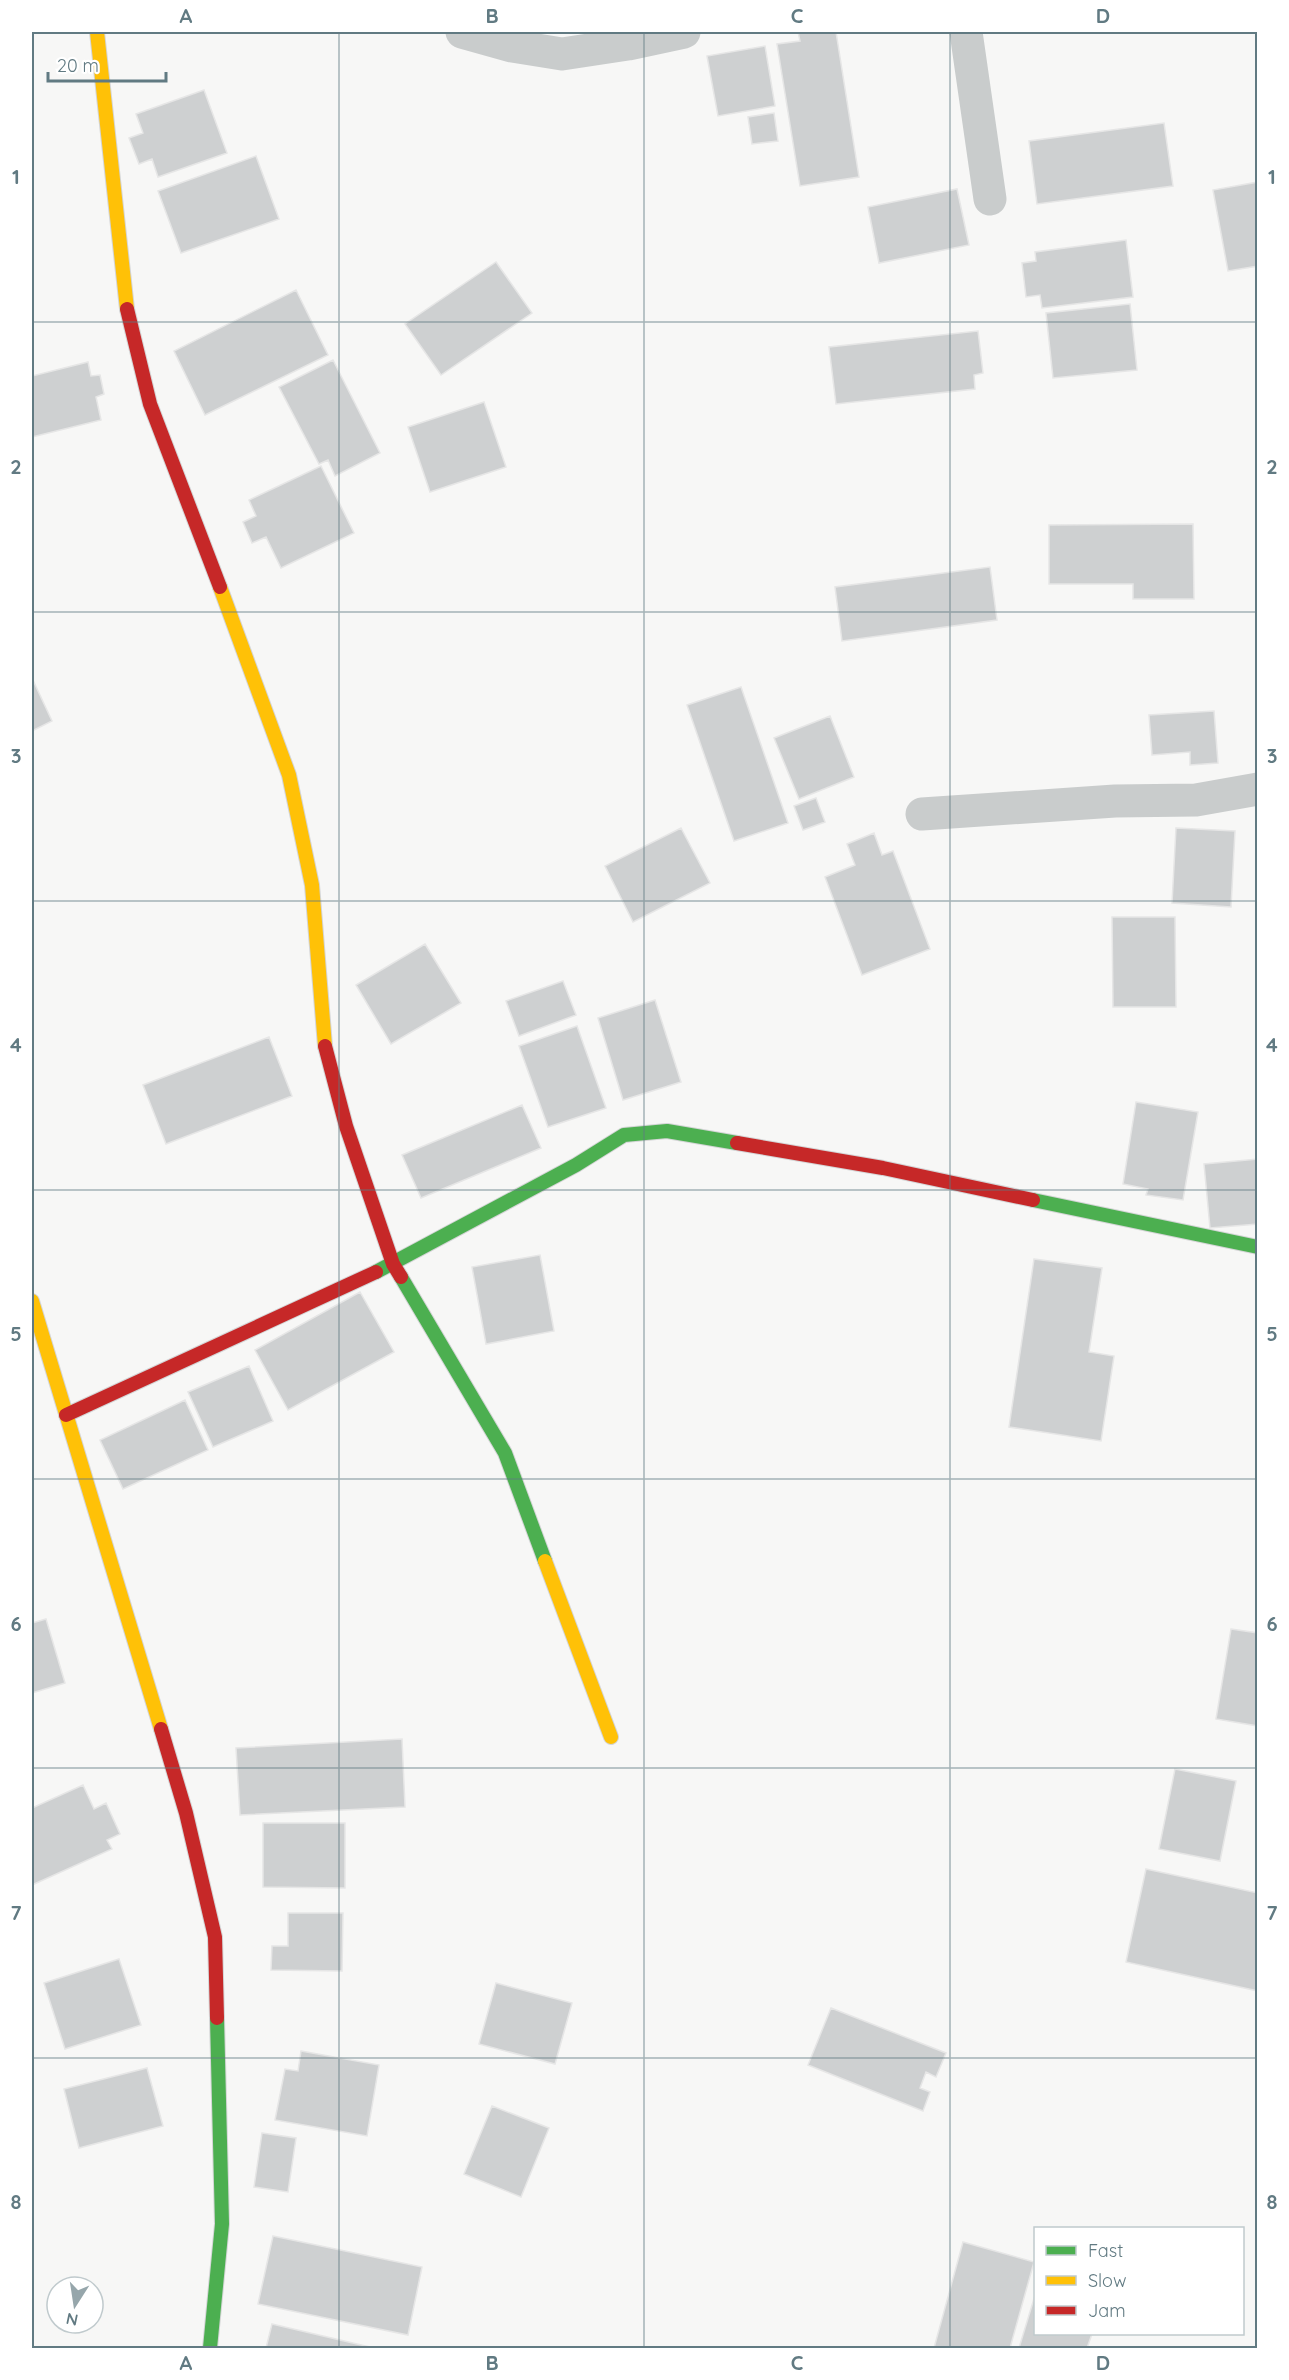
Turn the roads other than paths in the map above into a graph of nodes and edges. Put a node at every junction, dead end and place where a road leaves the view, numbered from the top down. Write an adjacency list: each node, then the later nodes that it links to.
1 (97, 32): 9 (street)
2 (462, 32): 3 (street)
3 (684, 32)
4 (966, 32): 5 (street)
5 (990, 199)
6 (1257, 789): 7 (street)
7 (922, 814)
8 (1257, 1247): 9 (street)
9 (393, 1264): 11 (street); 12 (street)
10 (32, 1301): 11 (street)
11 (66, 1415): 13 (street)
12 (612, 1737)
13 (210, 2349)

